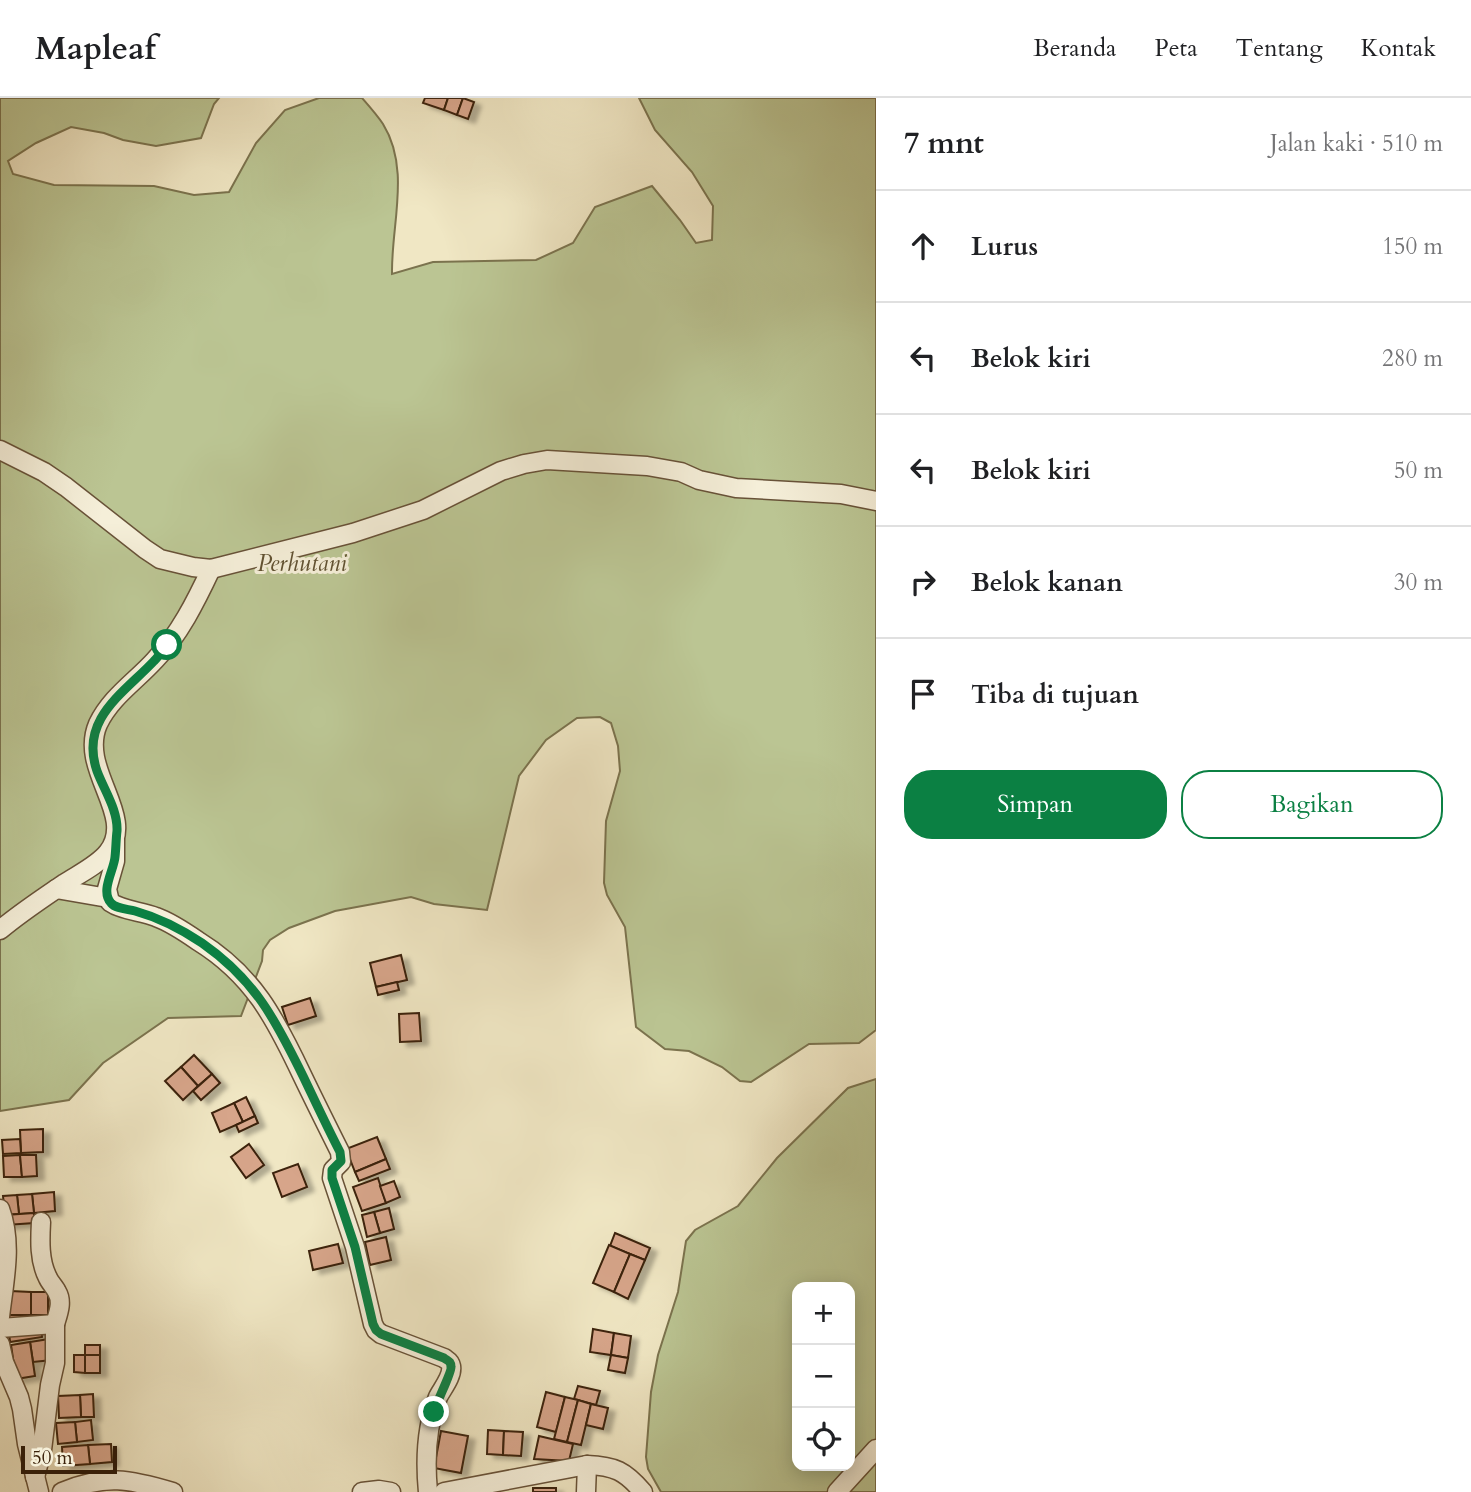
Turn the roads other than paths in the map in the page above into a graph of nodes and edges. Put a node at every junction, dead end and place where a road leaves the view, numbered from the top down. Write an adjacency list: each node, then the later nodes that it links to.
1 (0, 450): 3 (street)
2 (876, 501): 3 (street)
3 (211, 569): 4 (street)
4 (115, 840): 5 (street); 6 (street)
5 (57, 889): 6 (street); 7 (street)
6 (108, 898): 21 (street)
7 (0, 930)
8 (0, 1209): 10 (street)
9 (41, 1222): 11 (street)
10 (0, 1317)
11 (55, 1324): 12 (street); 16 (street)
12 (0, 1328)
13 (0, 1344): 16 (street)
14 (876, 1449): 25 (street)
15 (587, 1465): 22 (street); 23 (street); 24 (street)
16 (37, 1484)
17 (62, 1492): 18 (street)
18 (173, 1492)
19 (362, 1492): 20 (street)
20 (391, 1492)
21 (428, 1492)
22 (444, 1492)
23 (586, 1492)
24 (643, 1492)
25 (837, 1492)

